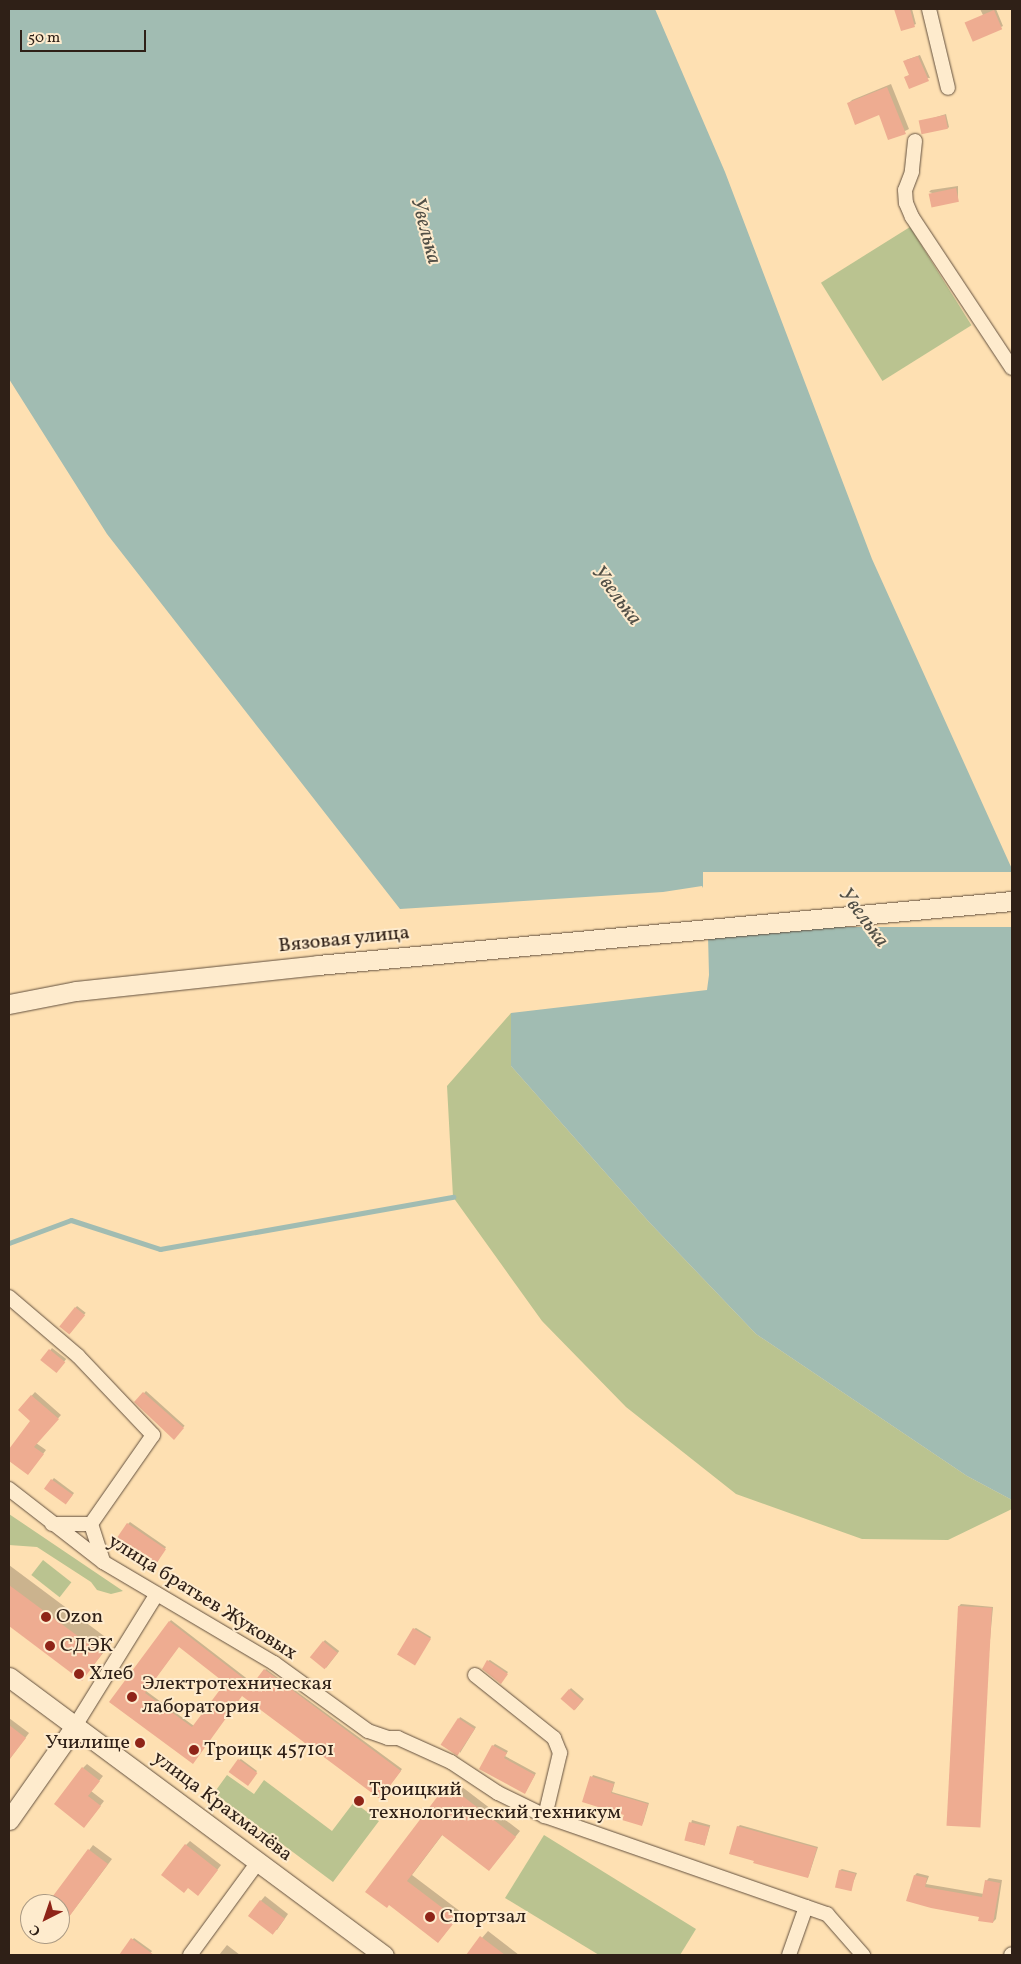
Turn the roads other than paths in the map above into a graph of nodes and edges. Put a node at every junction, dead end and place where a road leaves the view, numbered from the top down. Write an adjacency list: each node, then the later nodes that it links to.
1 (929, 9): 2 (street)
2 (948, 88)
3 (915, 141): 4 (street)
4 (1012, 368)
5 (1012, 901): 6 (street, Вязовая улица)
6 (9, 1004)
7 (9, 1297): 10 (street)
8 (9, 1489): 9 (street, улица братьев Жуковых)
9 (52, 1524): 10 (street); 11 (street, улица братьев Жуковых)
10 (91, 1524): 11 (street)
11 (103, 1562): 12 (street, улица братьев Жуковых)
12 (157, 1594): 15 (street); 16 (street, улица братьев Жуковых)
13 (475, 1675): 16 (street)
14 (9, 1677): 15 (street, улица Крахмалёва)
15 (75, 1726): 17 (street); 18 (street, улица Крахмалёва)
16 (545, 1816): 19 (street, улица братьев Жуковых)
17 (9, 1820)
18 (258, 1862): 20 (street); 21 (street, улица Крахмалёва)
19 (806, 1907): 22 (street); 23 (street, улица братьев Жуковых)
20 (190, 1955)
21 (384, 1955)
22 (789, 1955)
23 (863, 1955)

